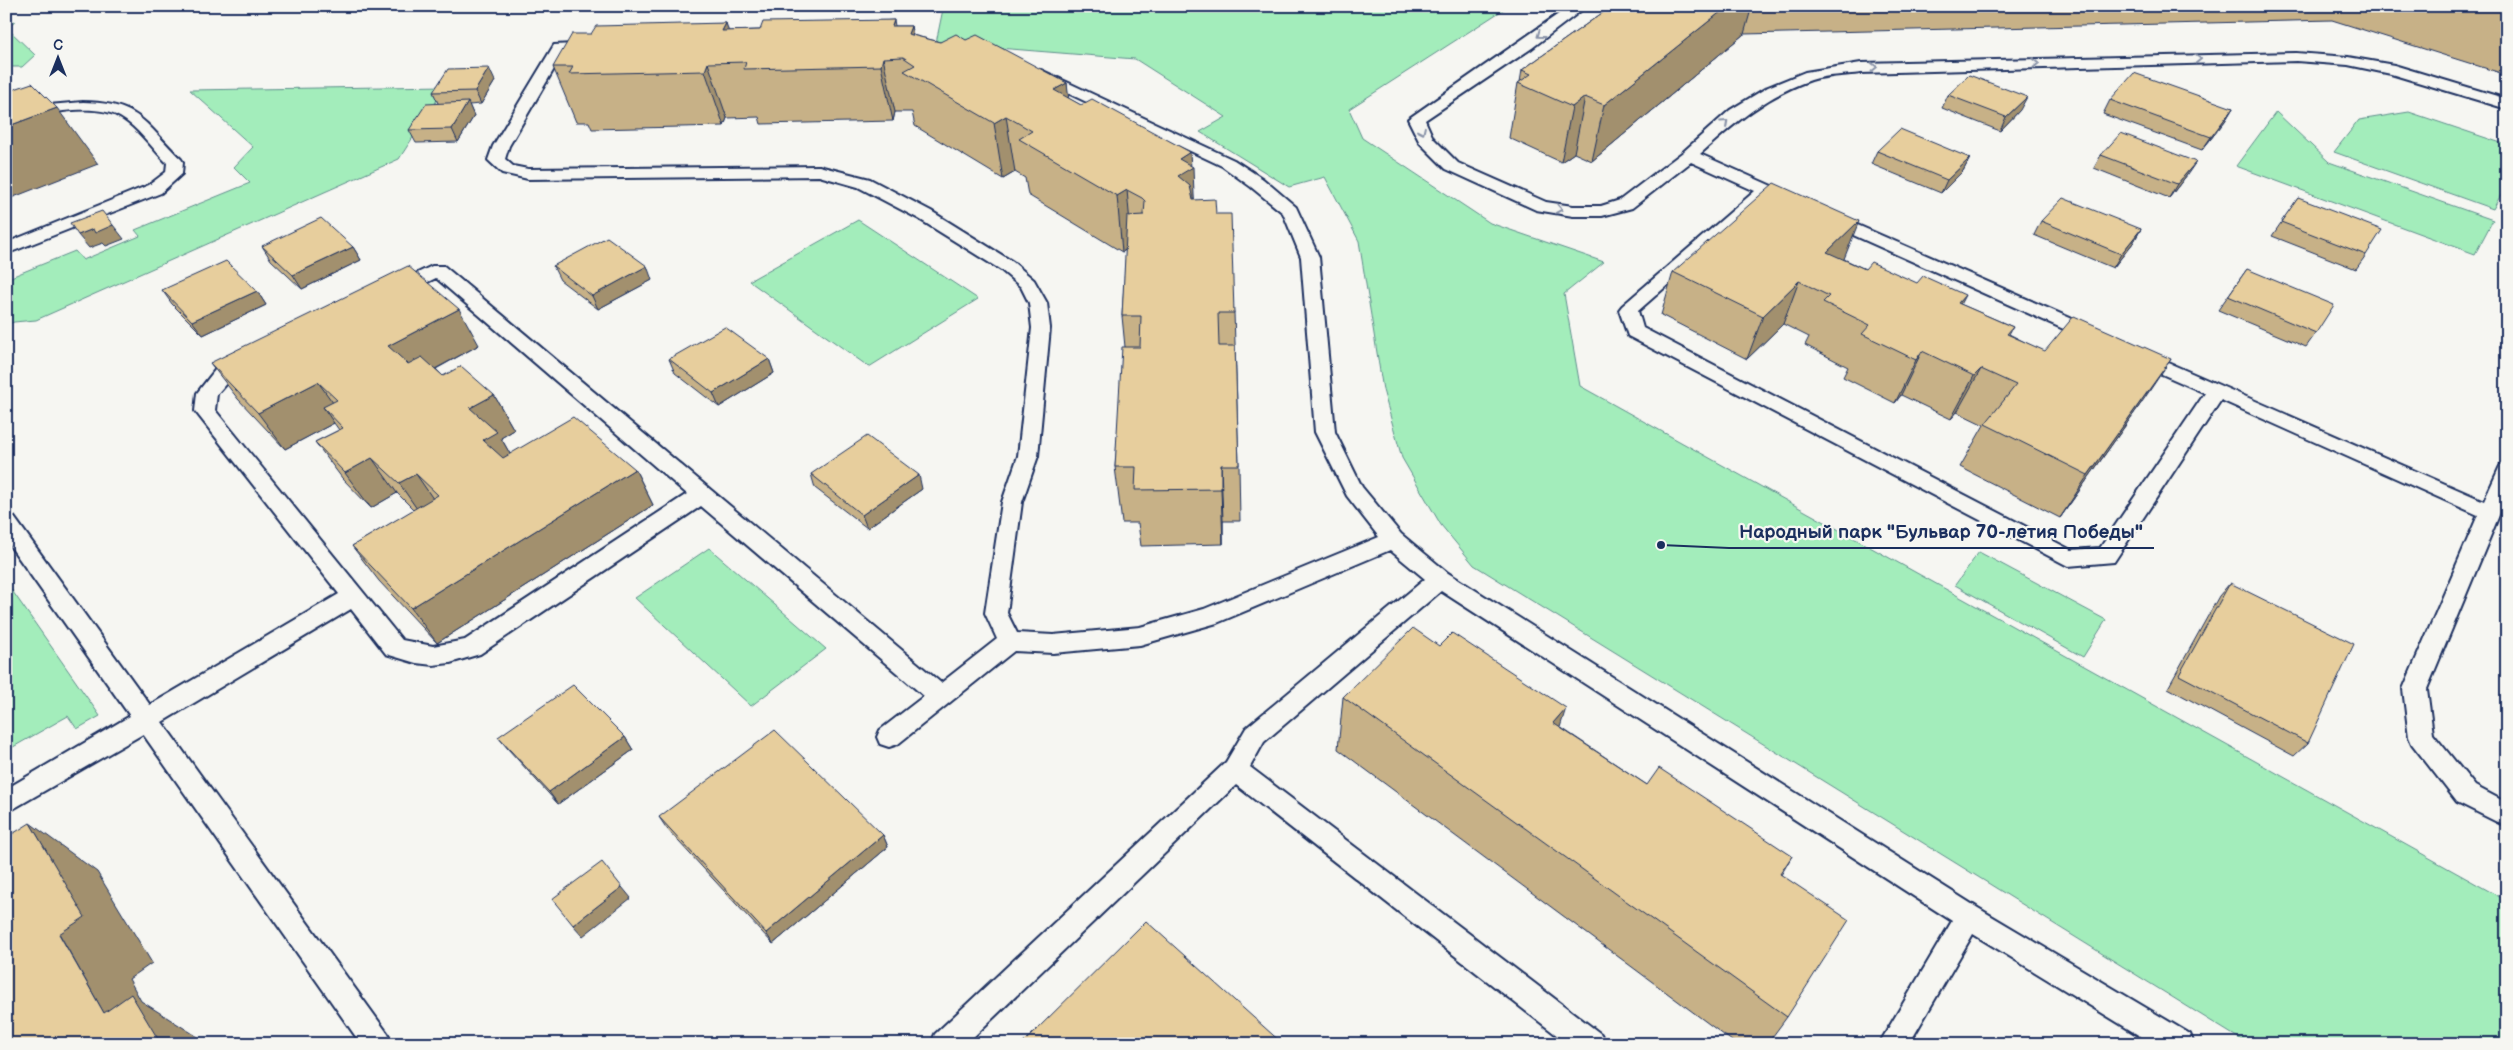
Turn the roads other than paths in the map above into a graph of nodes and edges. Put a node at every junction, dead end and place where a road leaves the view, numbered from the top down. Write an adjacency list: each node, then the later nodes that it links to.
1 (1580, 6): 6 (lane, one-way to 6)
2 (609, 47): 21 (lane)
3 (1030, 70): 18 (lane)
4 (2507, 104): 6 (lane, one-way to 4)
5 (6, 118): 10 (lane)
6 (1689, 155): 7 (lane)
7 (1766, 190): 8 (lane); 13 (lane)
8 (1793, 202)
9 (1811, 210): 11 (lane)
10 (6, 249)
11 (2109, 342)
12 (2127, 350): 13 (lane)
13 (2217, 390): 16 (lane)
14 (2507, 471): 16 (lane)
15 (702, 495): 20 (lane); 20 (lane); 22 (lane)
16 (2490, 512): 27 (lane)
17 (6, 523): 23 (lane)
18 (1393, 540): 19 (lane); 21 (lane)
19 (1440, 579): 25 (lane); 28 (lane)
20 (352, 597): 23 (lane)
21 (1010, 642): 22 (lane)
22 (940, 696): 24 (lane)
23 (146, 719): 26 (lane); 29 (lane)
24 (889, 737)
25 (1235, 770): 30 (lane); 31 (lane)
26 (6, 802)
27 (2507, 816)
28 (1969, 917): 32 (lane); 33 (lane)
29 (378, 1044)
30 (945, 1044)
31 (1591, 1044)
32 (1893, 1044)
33 (2180, 1044)

